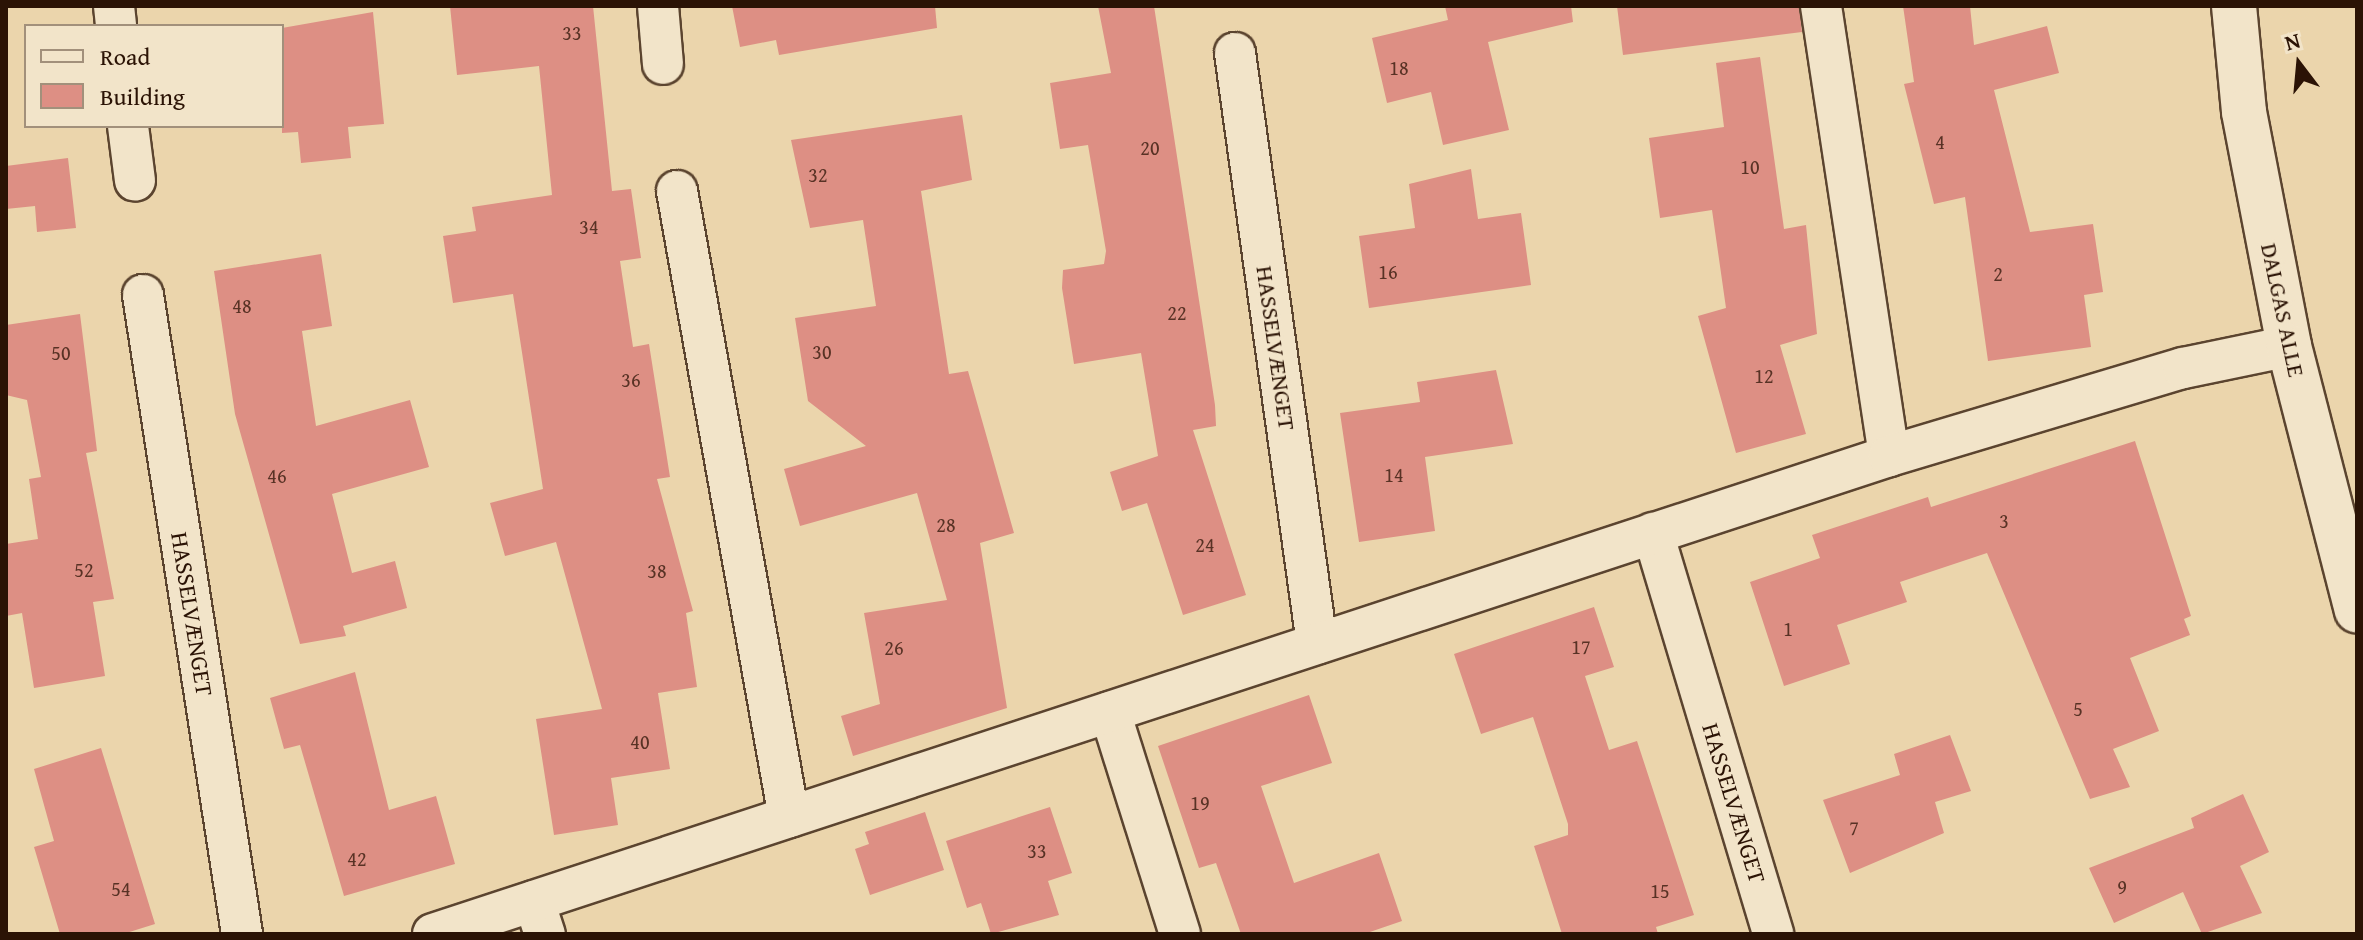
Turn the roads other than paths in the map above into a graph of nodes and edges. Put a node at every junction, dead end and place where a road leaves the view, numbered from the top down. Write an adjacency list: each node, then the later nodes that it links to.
1 (658, 6): 5 (street)
2 (1821, 6): 11 (street)
3 (2234, 6): 10 (street, DALGAS ALLE)
4 (1235, 53): 14 (street, HASSELVÆNGET)
5 (663, 64)
6 (128, 128): 7 (street)
7 (135, 181)
8 (677, 191): 16 (street)
9 (143, 295): 18 (street, HASSELVÆNGET)
10 (2289, 346): 11 (street); 13 (street, DALGAS ALLE)
11 (1889, 456): 12 (street)
12 (1653, 533): 14 (street); 21 (street, HASSELVÆNGET)
13 (2357, 610)
14 (1317, 643): 15 (street)
15 (1110, 712): 16 (street); 20 (street)
16 (789, 817): 17 (street)
17 (539, 918): 19 (street)
18 (242, 934)
19 (433, 934)
20 (1180, 934)
21 (1773, 934)

